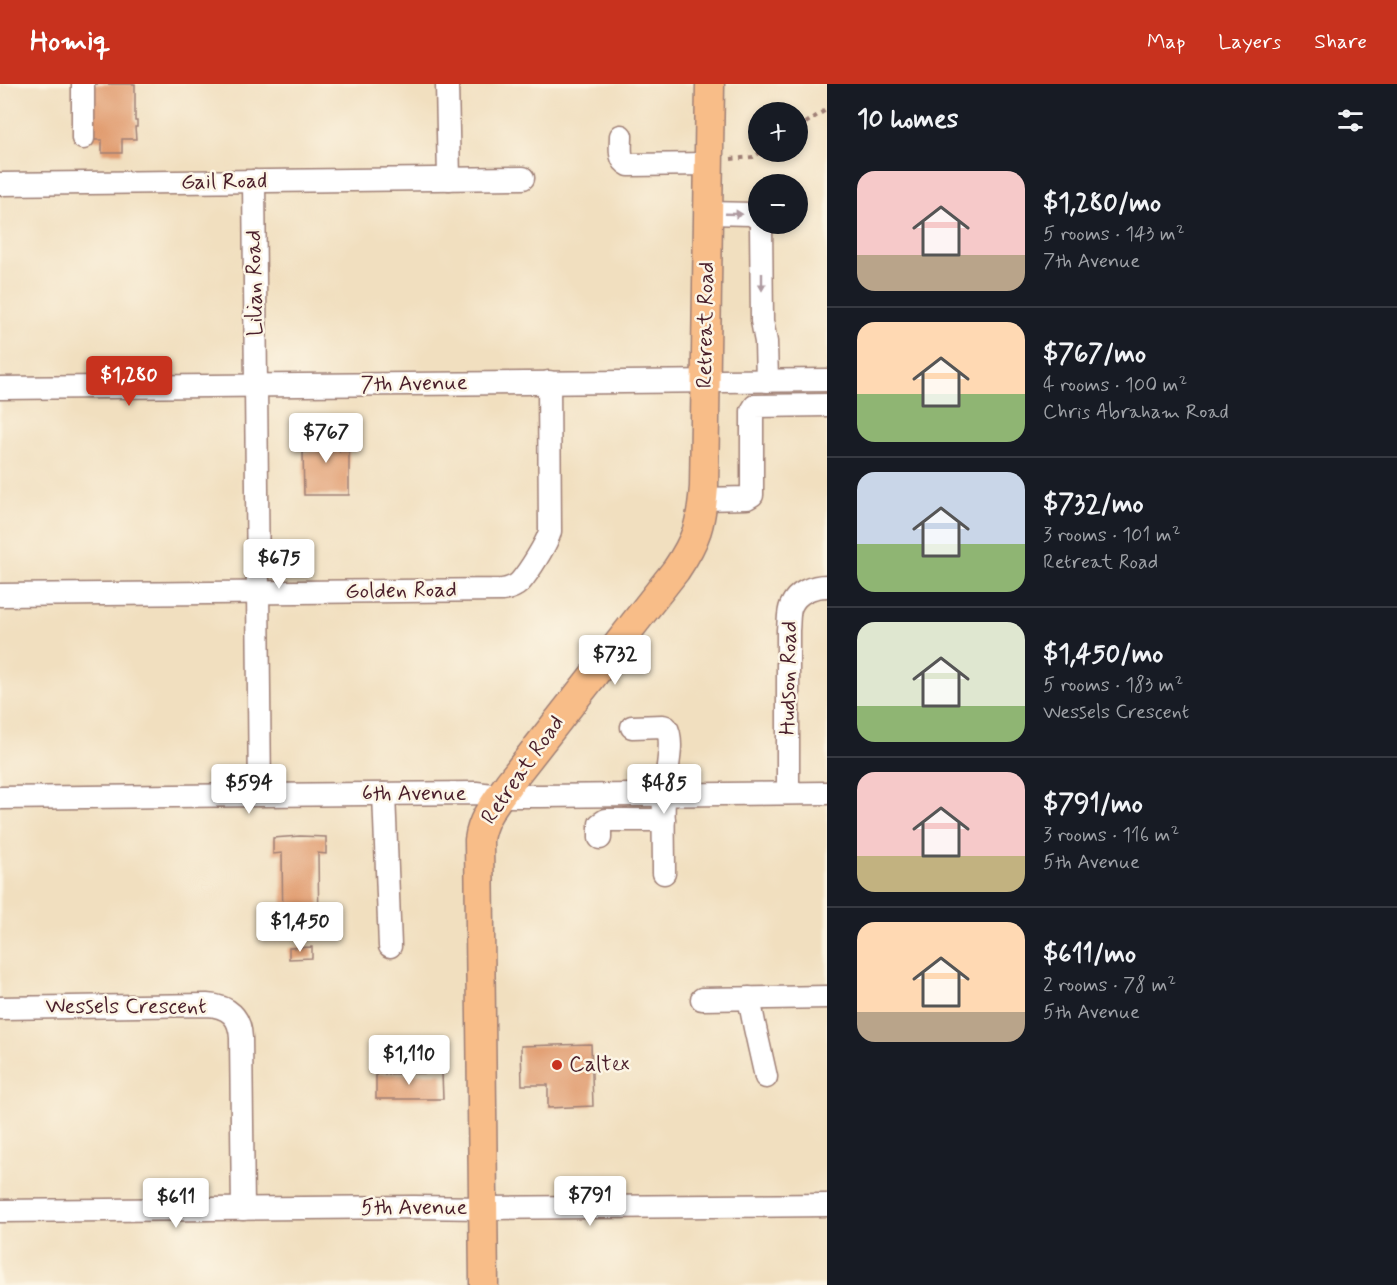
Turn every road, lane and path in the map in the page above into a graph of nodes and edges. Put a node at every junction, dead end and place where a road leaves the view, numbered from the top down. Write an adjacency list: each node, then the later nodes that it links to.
1 (83, 84): 7 (street)
2 (447, 84): 11 (street)
3 (710, 84): 9 (main road, Retreat Road)
4 (827, 110): 5 (path)
5 (808, 122)
6 (621, 136): 9 (street)
7 (83, 138)
8 (748, 158): 9 (path)
9 (718, 162): 14 (main road, Retreat Road)
10 (523, 178): 11 (street, Gail Road)
11 (448, 179): 12 (street, Gail Road)
12 (254, 181): 13 (street, Gail Road); 21 (street, Lilian Road)
13 (0, 184)
14 (708, 213): 15 (street, one-way to 15); 18 (main road, Retreat Road)
15 (748, 214)
16 (761, 234): 19 (street, one-way to 19)
17 (827, 380): 19 (street, 7th Avenue)
18 (705, 381): 19 (street, 7th Avenue); 20 (street, 7th Avenue); 24 (main road, Retreat Road)
19 (767, 381)
20 (549, 382): 21 (street, 7th Avenue); 26 (street, Golden Road)
21 (257, 385): 22 (street, 7th Avenue); 26 (street, Lilian Road)
22 (0, 388)
23 (827, 405): 24 (street)
24 (703, 499): 34 (main road, Retreat Road)
25 (827, 586): 29 (street, Hudson Road)
26 (258, 592): 27 (street, Golden Road); 32 (street, Lilian Road)
27 (0, 595)
28 (632, 727): 33 (street)
29 (788, 793): 30 (street, 6th Avenue); 33 (street, 6th Avenue)
30 (827, 793)
31 (384, 794): 32 (street, 6th Avenue); 34 (street, 6th Avenue); 39 (street)
32 (260, 795): 35 (street, 6th Avenue)
33 (663, 795): 34 (street, 6th Avenue); 36 (street)
34 (500, 796): 46 (main road, Retreat Road)
35 (0, 798)
36 (664, 820): 37 (street); 38 (street)
37 (600, 838)
38 (664, 873)
39 (390, 946)
40 (827, 997): 41 (street)
41 (749, 998): 42 (street); 44 (street)
42 (702, 999)
43 (0, 1008): 47 (street, Wessels Crescent)
44 (766, 1077)
45 (827, 1205): 46 (street, 5th Avenue)
46 (483, 1208): 47 (street, 5th Avenue); 49 (main road, Retreat Road)
47 (243, 1209): 48 (street, 5th Avenue)
48 (0, 1211)
49 (484, 1285)

